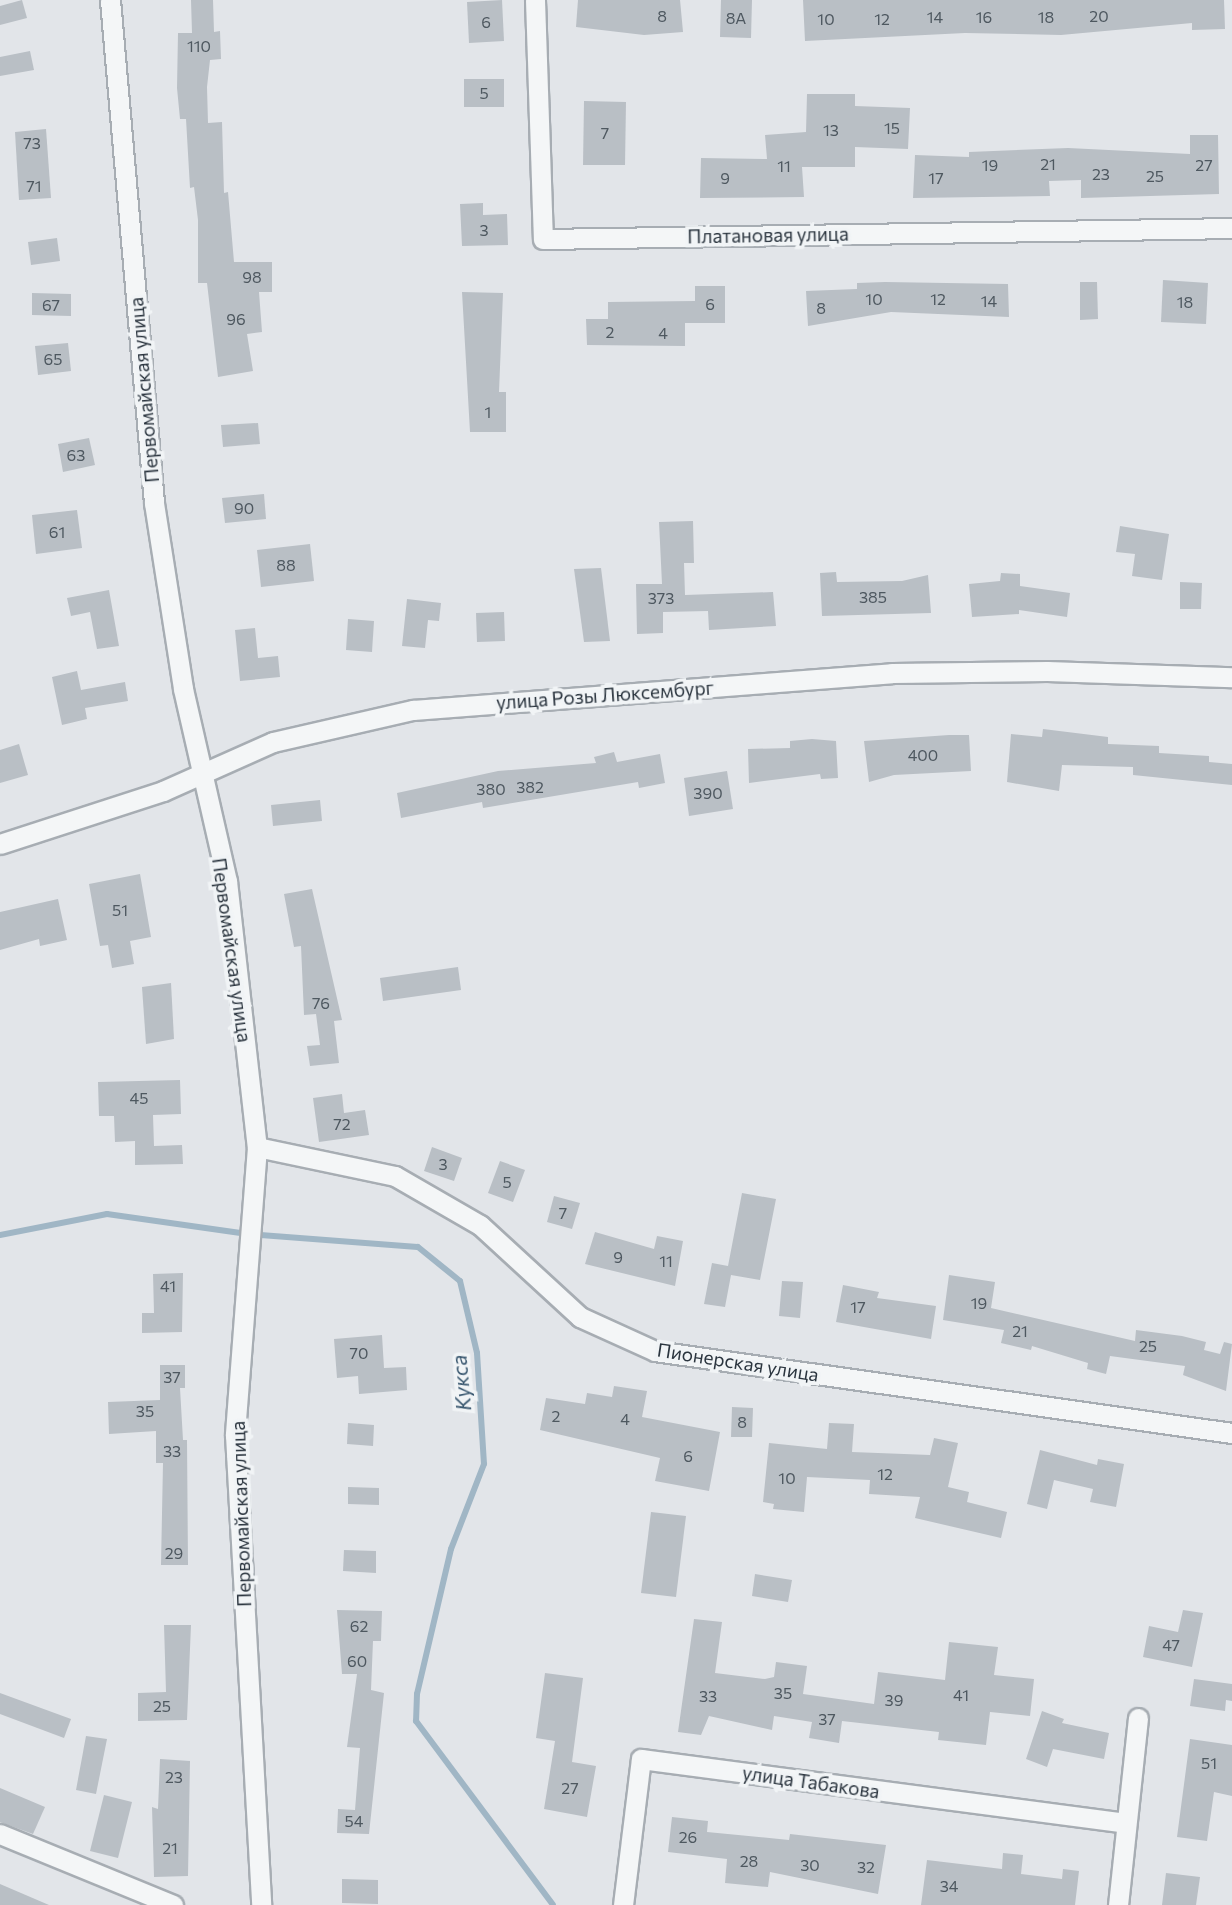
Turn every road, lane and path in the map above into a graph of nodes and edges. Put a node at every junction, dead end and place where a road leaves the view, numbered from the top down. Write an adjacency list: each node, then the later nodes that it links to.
1 (110, 0): 5 (street, Первомайская улица)
2 (535, 0): 3 (street, Платановая улица)
3 (1232, 228)
4 (1232, 677): 5 (street, улица Розы Люксембург)
5 (200, 775): 6 (street, улица Розы Люксембург); 7 (street, Первомайская улица)
6 (0, 844)
7 (257, 1147): 8 (street, Пионерская улица); 13 (street, Первомайская улица)
8 (1232, 1433)
9 (1138, 1718): 10 (street)
10 (1126, 1823): 14 (street, улица Табакова); 15 (street)
11 (0, 1834): 12 (street)
12 (173, 1905)
13 (261, 1905)
14 (623, 1905)
15 (1118, 1905)

